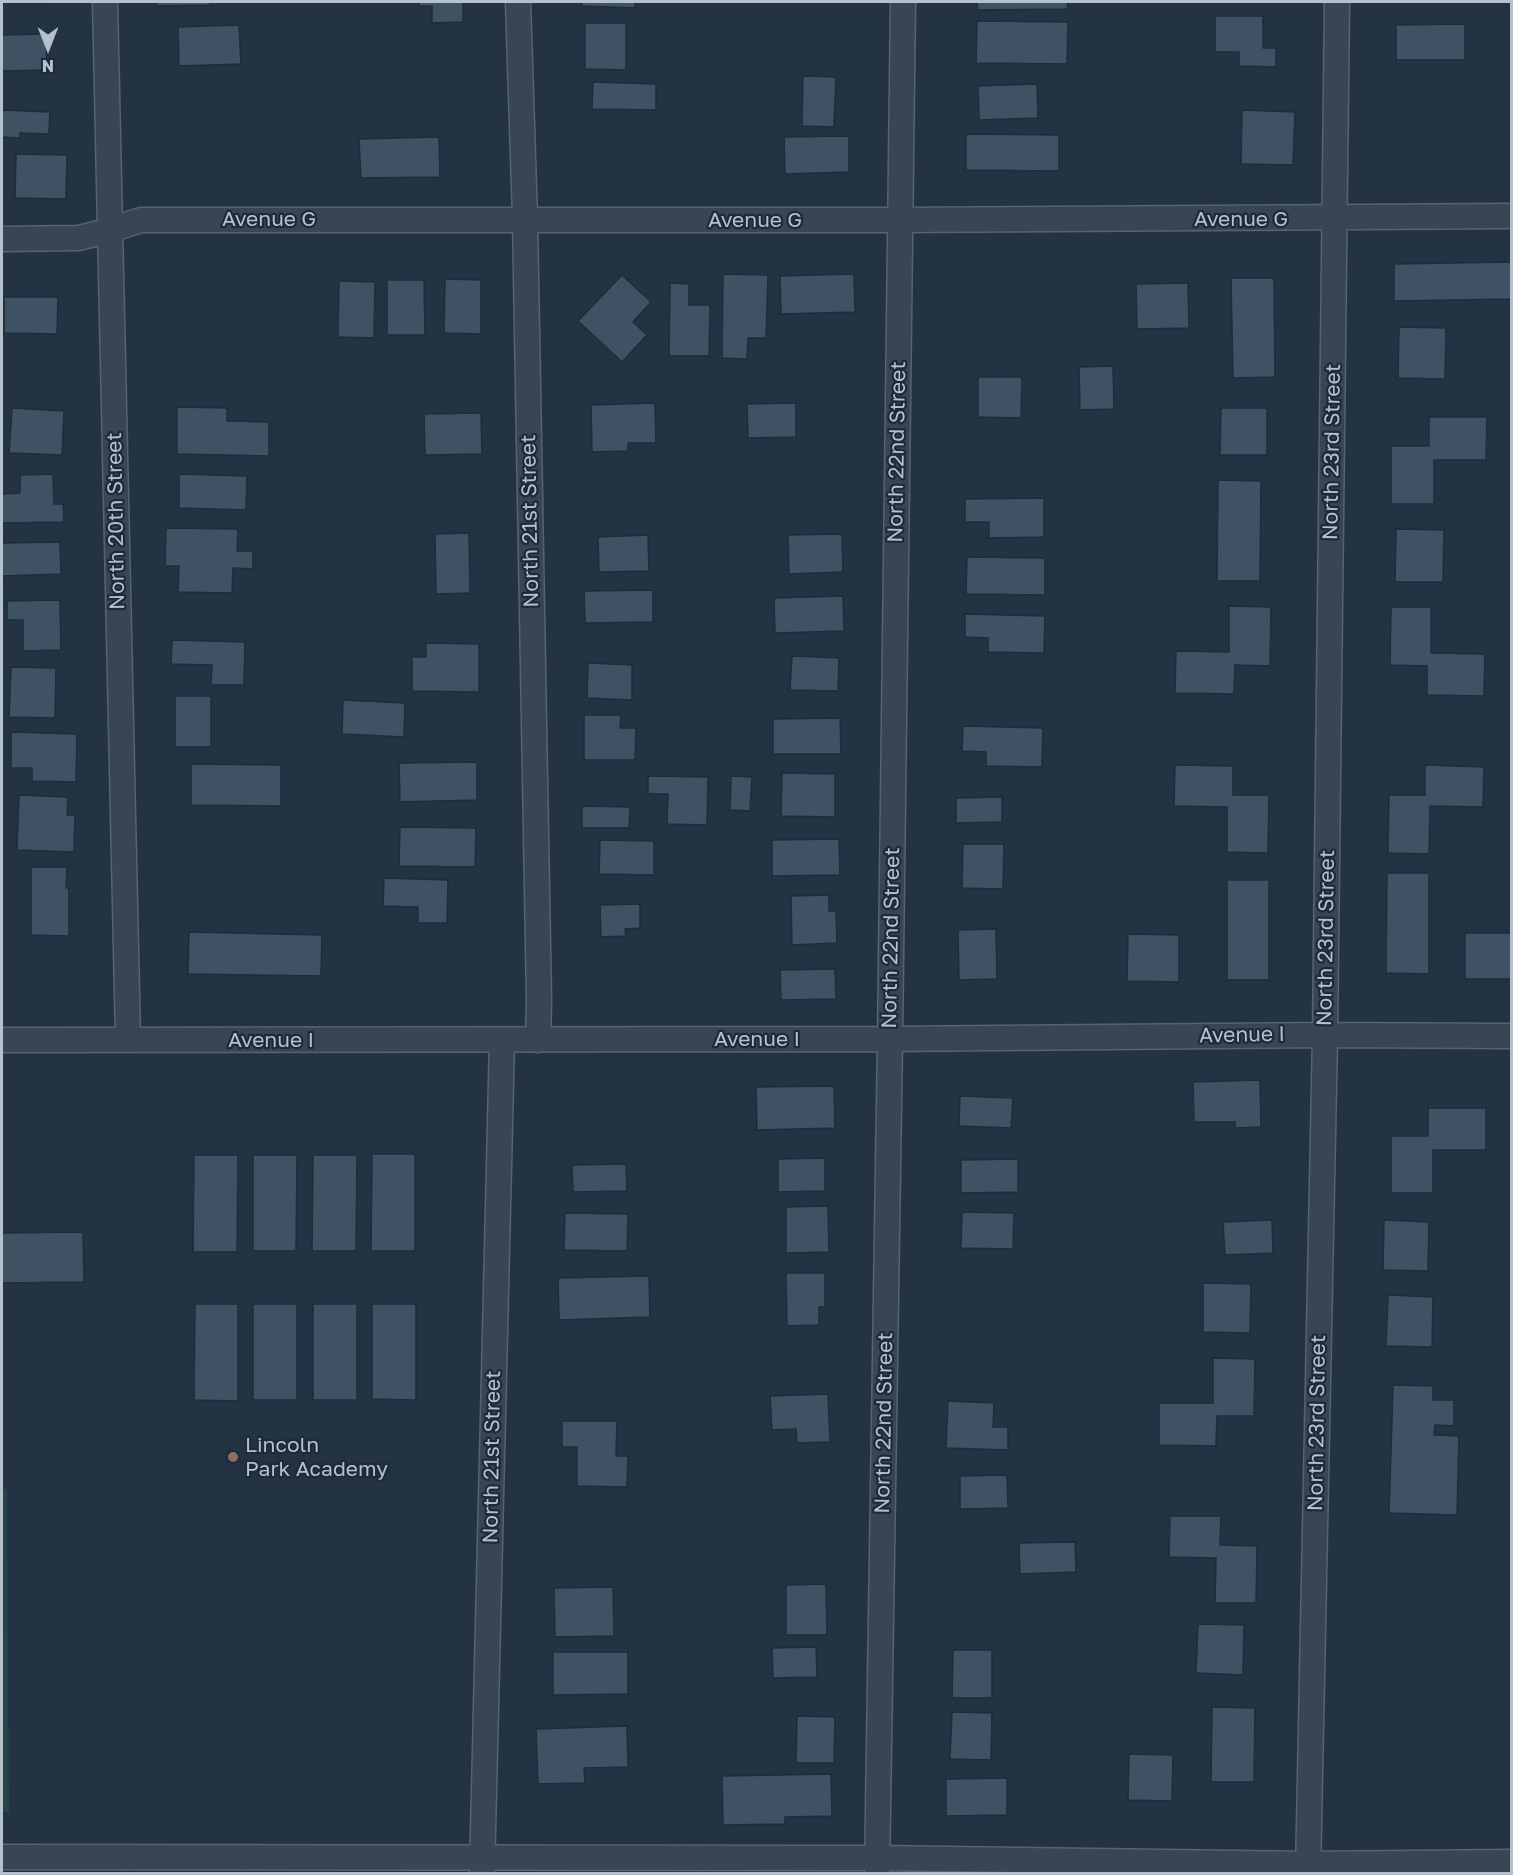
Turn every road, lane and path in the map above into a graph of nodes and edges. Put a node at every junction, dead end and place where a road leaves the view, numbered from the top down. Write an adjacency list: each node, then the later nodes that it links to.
1 (105, 2): 9 (street, North 20th Street)
2 (518, 2): 6 (street, North 21st Street)
3 (903, 2): 8 (street, North 22nd Street)
4 (1336, 2): 7 (street, North 23rd Street)
5 (1512, 216): 7 (street, Avenue G)
6 (525, 219): 8 (street, Avenue G); 9 (street, Avenue G); 17 (street, North 21st Street)
7 (1335, 219): 8 (street, Avenue G); 11 (street, North 23rd Street)
8 (899, 220): 13 (street, North 22nd Street)
9 (110, 230): 10 (street, Avenue G); 15 (street, North 20th Street)
10 (2, 238)
11 (1325, 1035): 12 (street, Avenue I); 13 (street, Avenue I); 23 (street, North 23rd Street)
12 (1512, 1036)
13 (890, 1039): 17 (street, Avenue I); 22 (street, North 22nd Street)
14 (2, 1040): 15 (street, Avenue I)
15 (128, 1040): 16 (street, Avenue I)
16 (502, 1040): 17 (street, Avenue I); 21 (street, North 21st Street)
17 (538, 1040)
18 (2, 1857): 20 (street)
19 (1512, 1862): 23 (street)
20 (75, 1865): 21 (street)
21 (482, 1866): 22 (street)
22 (877, 1866): 23 (street)
23 (1308, 1869)

